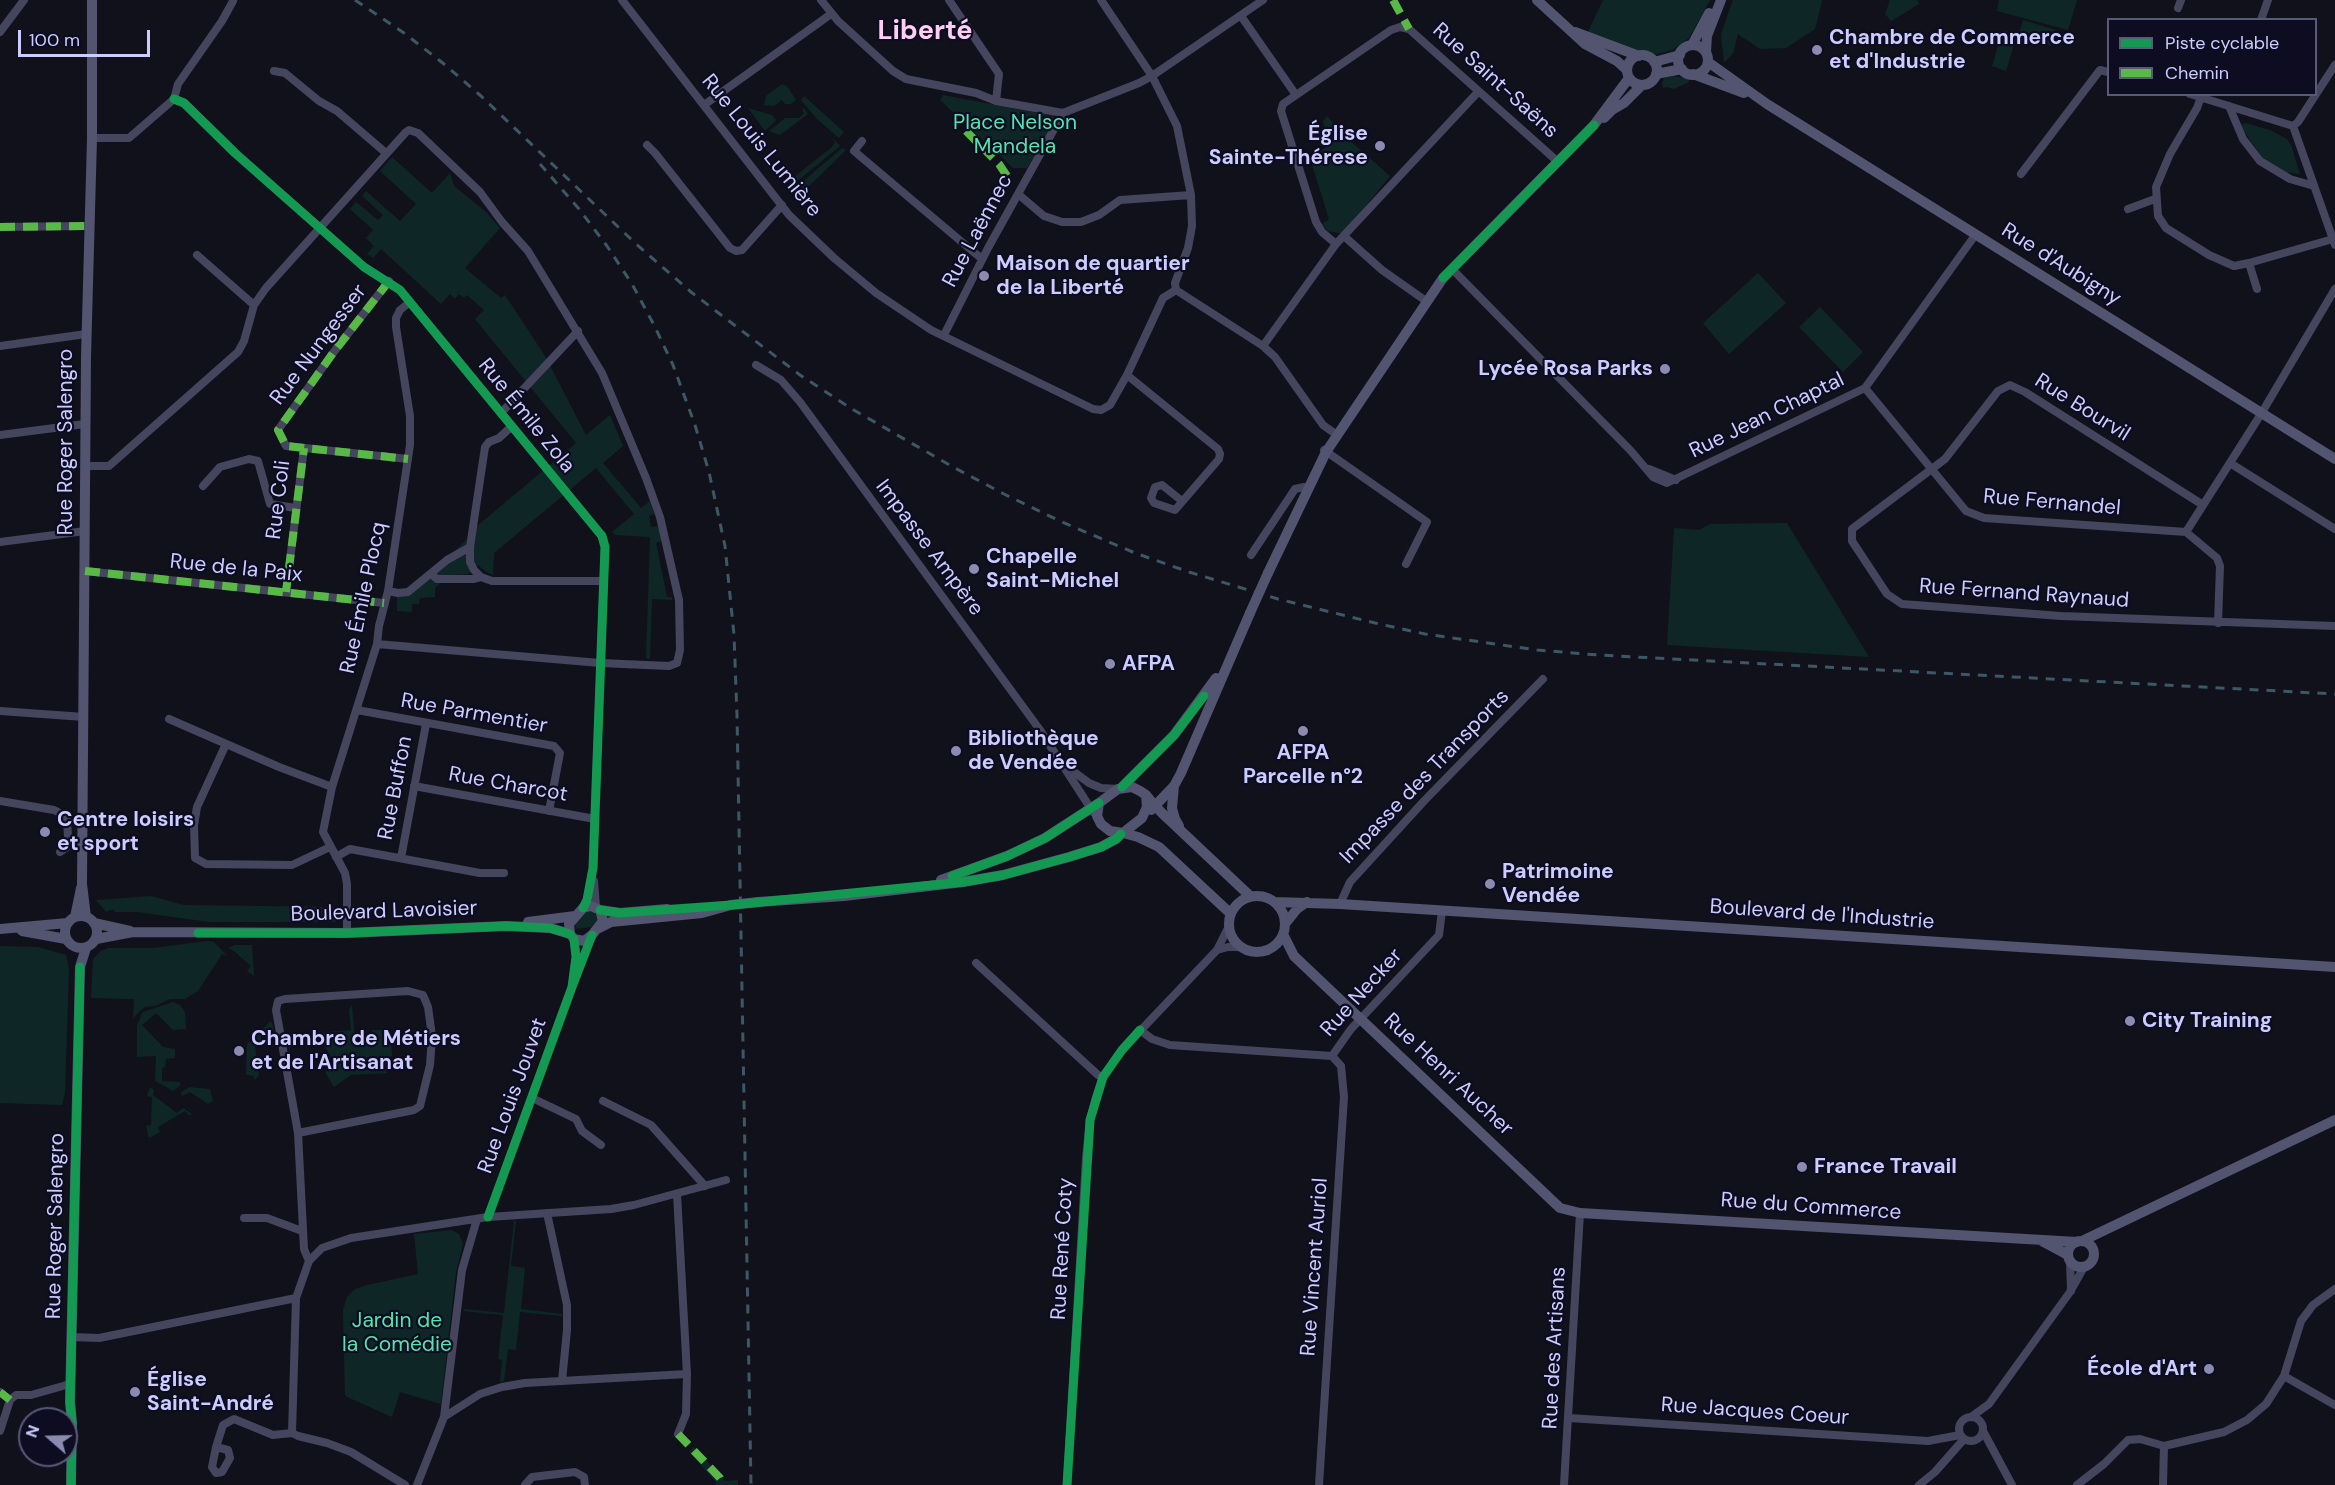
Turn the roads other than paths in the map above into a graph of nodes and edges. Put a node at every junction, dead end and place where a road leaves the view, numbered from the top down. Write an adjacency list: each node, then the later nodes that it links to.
1 (24, 0): 18 (street)
2 (92, 0): 47 (main road, Rue Roger Salengro)
3 (622, 0): 42 (street, Rue Louis Lumière)
4 (821, 0): 14 (street)
5 (949, 0): 40 (street)
6 (1101, 0): 31 (street)
7 (1263, 0): 13 (street)
8 (1536, 0): 17 (main road)
9 (1717, 0): 19 (main road)
10 (1722, 0): 22 (main road)
11 (2268, 0): 16 (street)
12 (233, 1): 39 (street)
13 (1254, 3): 15 (street)
14 (831, 14): 40 (street); 42 (street)
15 (1241, 16): 31 (street); 35 (street)
16 (2262, 18)
17 (1568, 29): 21 (main road); 28 (main road)
18 (0, 32)
19 (1692, 45): 20 (main road); 22 (main road)
20 (1680, 55): 23 (main road); 25 (main road)
21 (1639, 56): 23 (main road); 28 (main road)
22 (1707, 57): 30 (main road); 41 (main road, Rue d'Aubigny)
23 (1653, 62): 29 (main road)
24 (2335, 65): 34 (street)
25 (1682, 69): 29 (main road); 30 (main road)
26 (274, 71): 50 (street)
27 (2107, 72): 52 (street)
28 (1628, 74): 32 (main road); 45 (main road)
29 (1656, 74): 32 (main road)
30 (1693, 74): 41 (main road, Rue d'Aubigny)
31 (1152, 76): 44 (street); 55 (street)
32 (1642, 85): 45 (main road)
33 (1478, 92): 35 (street, Rue Saint-Saëns); 51 (street, Rue Saint-Saëns); 63 (street)
34 (2317, 93)
35 (1296, 95): 65 (street)
36 (2196, 96): 38 (street)
37 (2315, 96): 46 (street)
38 (2201, 98): 43 (street); 56 (street)
39 (174, 99): 47 (street); 61 (street, Rue Émile Zola)
40 (996, 101): 44 (street)
41 (1767, 104): 62 (main road, Rue d'Aubigny)
42 (704, 105): 57 (street, Rue Louis Lumière)
43 (2229, 106): 46 (street); 53 (street)
44 (1063, 113): 54 (street, Rue Laënnec)
45 (1594, 125): 51 (main road)
46 (2293, 126): 53 (street)
47 (92, 138): 59 (main road, Rue Roger Salengro)
48 (862, 141): 67 (street)
49 (647, 145): 57 (street)
50 (386, 153): 61 (street); 77 (street)
51 (1557, 161): 69 (main road)
52 (2021, 174)
53 (2314, 186): 64 (street)
54 (1018, 194): 55 (street); 67 (street, Rue Laënnec)
55 (1191, 195): 73 (street)
56 (2155, 199): 58 (street); 68 (street)
57 (782, 205): 79 (street, Rue Louis Lumière)
58 (2128, 209)
59 (88, 226): 60 (street); 78 (main road, Rue Roger Salengro)
60 (0, 227)
61 (319, 228): 70 (street, Rue Émile Zola); 76 (street)
62 (1976, 234): 84 (street, Rue Jean Chaptal); 86 (main road, Rue d'Aubigny)
63 (1345, 237): 65 (street); 74 (street)
64 (2334, 242): 68 (street)
65 (1336, 244): 81 (street)
66 (197, 255): 76 (street)
67 (982, 259): 79 (street, Rue Laënnec)
68 (2249, 263): 71 (street)
69 (1452, 268): 74 (main road); 84 (street, Rue Jean Chaptal)
70 (389, 281): 75 (street, Rue Émile Zola); 91 (street, Rue Nungesser)
71 (2256, 289)
72 (2335, 289): 86 (street)
73 (1176, 290): 81 (street); 83 (street)
74 (1426, 301): 89 (main road)
75 (410, 303): 85 (street, Rue Émile Zola); 93 (street, Rue Émile Plocq)
76 (254, 305): 96 (street)
77 (578, 331): 85 (street); 122 (street)
78 (86, 334): 80 (street); 87 (main road, Rue Roger Salengro)
79 (944, 335): 83 (street, Rue Louis Lumière)
80 (0, 346)
81 (1263, 346): 89 (street)
82 (756, 365): 130 (street, Impasse Ampère)
83 (1127, 375): 100 (street)
84 (1865, 388): 97 (street, Rue Fernandel)
85 (501, 413): 88 (street, Rue Émile Zola)
86 (2261, 414): 94 (main road, Rue d'Aubigny); 95 (street)
87 (85, 424): 90 (street); 96 (main road, Rue Roger Salengro)
88 (512, 426): 108 (street); 114 (street, Rue Émile Zola)
89 (1336, 434): 92 (main road)
90 (0, 435)
91 (304, 448): 93 (street); 103 (street, Rue Coli)
92 (1325, 451): 99 (main road); 101 (main road); 110 (street)
93 (408, 459): 115 (street, Rue Émile Plocq)
94 (2335, 459)
95 (2230, 463): 102 (street); 104 (street)
96 (85, 465): 105 (main road, Rue Roger Salengro)
97 (1932, 470): 102 (street, Rue Bourvil); 106 (street, Rue Fernandel); 118 (street, Rue Fernand Raynaud)
98 (203, 486): 103 (street)
99 (1304, 487): 101 (main road); 109 (street)
100 (1182, 501)
101 (1300, 503): 121 (main road, bridge)
102 (2203, 505): 106 (street)
103 (296, 508): 116 (street, Rue Coli)
104 (2335, 528)
105 (85, 531): 107 (street); 111 (main road, Rue Roger Salengro)
106 (2186, 532): 118 (street)
107 (0, 542)
108 (470, 547): 112 (street); 113 (street)
109 (1251, 555)
110 (1406, 564)
111 (84, 572): 116 (street, Rue de la Paix); 126 (main road, Rue Roger Salengro)
112 (431, 574): 113 (street); 115 (street)
113 (481, 577): 114 (street)
114 (603, 581): 122 (street, Rue Émile Zola)
115 (388, 591): 117 (street, Rue Émile Plocq)
116 (286, 592): 117 (street, Rue de la Paix)
117 (384, 603): 120 (street, Rue Émile Plocq)
118 (2218, 623): 119 (street, Rue Fernand Raynaud)
119 (2335, 626)
120 (377, 644): 122 (street); 124 (street, Rue Émile Plocq)
121 (1233, 650): 132 (main road); 134 (main road)
122 (600, 663): 141 (street, Rue Émile Zola)
123 (1543, 679): 154 (street, Impasse des Transports)
124 (357, 710): 128 (street, Rue Parmentier); 133 (street, Rue Émile Plocq)
125 (0, 711): 126 (street)
126 (84, 717): 160 (main road, Rue Roger Salengro)
127 (169, 719): 129 (street)
128 (426, 724): 131 (street, Rue Buffon); 138 (street, Rue Parmentier)
129 (226, 744): 133 (street); 144 (street)
130 (1062, 764): 134 (street, Impasse Ampère); 139 (street, Impasse Ampère)
131 (414, 786): 138 (street, Rue Charcot); 147 (street, Rue Buffon)
132 (1174, 786): 137 (main road); 143 (main road)
133 (332, 787): 144 (street, Rue Émile Plocq)
134 (1120, 788): 135 (main road); 139 (main road)
135 (1146, 795): 137 (main road); 140 (main road)
136 (0, 801): 145 (street)
137 (1155, 806): 140 (main road); 143 (main road)
138 (549, 810): 141 (street, Rue Charcot)
139 (1095, 810): 142 (main road); 150 (main road, Boulevard Lavoisier)
140 (1142, 818): 142 (main road)
141 (595, 819): 148 (street, Rue Émile Zola)
142 (1122, 833): 150 (main road, Boulevard Lavoisier); 159 (main road)
143 (1184, 833): 151 (main road)
144 (330, 847): 146 (street, Rue Émile Plocq)
145 (60, 852)
146 (336, 857): 147 (street); 168 (street, Rue Émile Plocq)
147 (401, 858): 149 (street)
148 (593, 868): 156 (street, Rue Émile Zola); 158 (street, Rue Émile Zola)
149 (504, 873)
150 (927, 885): 155 (main road, Boulevard Lavoisier, bridge)
151 (1250, 896): 153 (main road); 159 (main road)
152 (1307, 902): 153 (main road, Boulevard de l'Industrie); 154 (main road, Boulevard de l'Industrie); 165 (main road)
153 (1275, 903): 165 (main road)
154 (1340, 904): 157 (main road, Boulevard de l'Industrie)
155 (731, 905): 156 (main road, Boulevard Lavoisier); 166 (main road, Boulevard Lavoisier)
156 (598, 908): 158 (main road, Boulevard Lavoisier); 166 (main road)
157 (1442, 911): 179 (main road, Boulevard de l'Industrie); 181 (street, Rue Necker)
158 (579, 912): 161 (main road, Boulevard Lavoisier); 169 (main road)
159 (1231, 914): 162 (main road)
160 (81, 920): 163 (main road, Boulevard Lavoisier); 167 (main road, Boulevard Lavoisier); 170 (main road); 171 (main road)
161 (506, 926): 168 (main road, Boulevard Lavoisier); 169 (main road, Boulevard Lavoisier)
162 (1229, 926): 172 (main road); 175 (street, Rue René Coty)
163 (13, 928): 164 (main road, Boulevard Lavoisier); 171 (main road)
164 (0, 929)
165 (1284, 929): 174 (main road); 176 (main road, Rue Henri Aucher)
166 (596, 931): 169 (main road, Boulevard Lavoisier); 180 (street, Rue Louis Jouvet)
167 (133, 932): 168 (main road, Boulevard Lavoisier); 170 (main road, Boulevard Lavoisier)
168 (348, 933)
169 (572, 937): 180 (street, Rue Louis Jouvet)
170 (96, 939): 173 (main road)
171 (69, 943): 173 (main road); 178 (main road)
172 (1242, 947): 174 (main road); 175 (street)
173 (86, 948): 178 (main road)
174 (1268, 949): 176 (main road, Rue Henri Aucher)
175 (1217, 950): 182 (street, Rue René Coty)
176 (1294, 956): 181 (main road, Rue Henri Aucher)
177 (976, 963): 184 (street)
178 (80, 967): 209 (main road, Rue Roger Salengro)
179 (2335, 967)
180 (572, 987): 185 (street, Rue Louis Jouvet)
181 (1360, 1019): 183 (street, Rue Necker); 194 (main road, Rue Henri Aucher)
182 (1140, 1030): 183 (street, Rue Necker); 184 (street, Rue René Coty)
183 (1332, 1056): 238 (street, Rue Vincent Auriol)
184 (1103, 1077): 237 (street, Rue René Coty)
185 (532, 1098): 189 (street); 195 (street, Rue Louis Jouvet)
186 (603, 1101): 191 (street)
187 (2335, 1120): 198 (main road)
188 (298, 1133): 188 (street); 199 (street)
189 (601, 1144)
190 (726, 1180): 191 (street)
191 (705, 1186): 192 (street)
192 (677, 1194): 193 (street); 210 (street)
193 (547, 1213): 195 (street); 212 (street)
194 (1580, 1213): 200 (main road, Rue du Commerce); 220 (street, Rue des Artisans)
195 (488, 1217): 197 (street)
196 (244, 1218): 199 (street)
197 (477, 1219): 204 (street); 218 (street)
198 (2111, 1228): 201 (main road); 202 (main road)
199 (302, 1231): 204 (street)
200 (2039, 1240): 201 (main road, Rue du Commerce); 203 (main road, Rue du Commerce)
201 (2079, 1242): 202 (main road); 203 (main road)
202 (2094, 1255): 205 (main road)
203 (2069, 1258): 205 (main road); 207 (street)
204 (309, 1261): 208 (street)
205 (2084, 1267): 207 (street)
206 (2335, 1288): 211 (street)
207 (2070, 1292): 216 (street)
208 (296, 1298): 209 (street); 224 (street)
209 (71, 1337): 213 (main road, Rue Roger Salengro)
210 (687, 1374): 212 (street); 225 (street)
211 (2284, 1376): 217 (street); 229 (street)
212 (562, 1381): 218 (street)
213 (70, 1384): 215 (street); 232 (main road, Rue Roger Salengro)
214 (0, 1392): 215 (street)
215 (10, 1400): 223 (street)
216 (1989, 1404): 219 (street); 222 (street)
217 (2335, 1405)
218 (444, 1416): 234 (street)
219 (1971, 1417): 221 (street); 222 (street)
220 (1569, 1418): 227 (street, Rue Jacques Coeur); 239 (street, Rue des Artisans)
221 (1959, 1424): 226 (street); 227 (street)
222 (1983, 1428): 228 (street); 231 (street)
223 (0, 1431)
224 (292, 1433): 230 (street); 233 (street)
225 (678, 1434)
226 (1962, 1437): 227 (street, Rue Jacques Coeur); 228 (street); 240 (street)
227 (1939, 1439)
228 (1976, 1440): 231 (street)
229 (2164, 1446): 242 (street); 243 (street)
230 (216, 1447)
231 (1995, 1451): 241 (street)
232 (71, 1485)
233 (405, 1485)
234 (417, 1485)
235 (525, 1485): 236 (street)
236 (585, 1485)
237 (1067, 1485)
238 (1319, 1485)
239 (1564, 1485)
240 (1919, 1485)
241 (2012, 1485)
242 (2077, 1485)
243 (2163, 1485)

